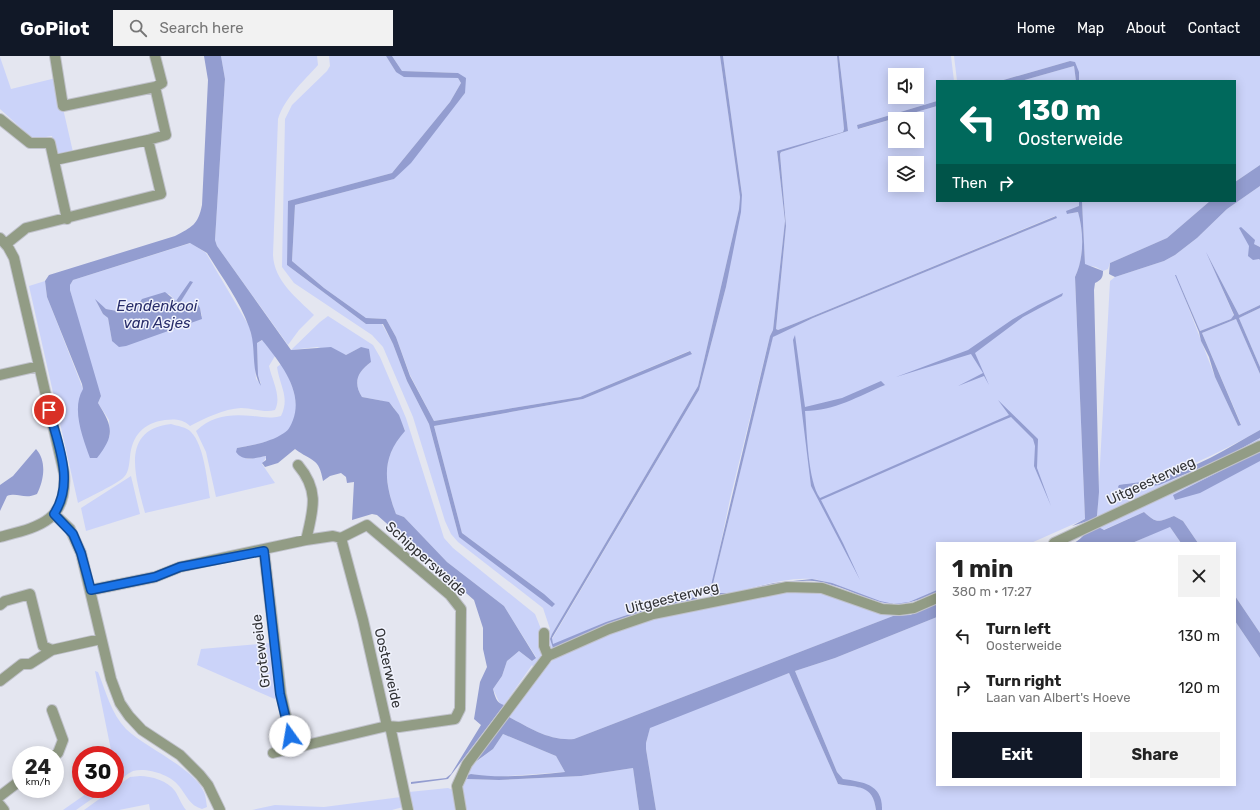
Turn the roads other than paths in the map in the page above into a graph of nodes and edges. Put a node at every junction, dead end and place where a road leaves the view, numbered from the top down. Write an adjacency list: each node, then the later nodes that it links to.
1 (55, 56): 3 (street)
2 (155, 56): 3 (street)
3 (155, 87): 5 (street)
4 (0, 118): 6 (street)
5 (148, 140): 6 (street); 7 (street)
6 (55, 160): 7 (street)
7 (67, 218): 8 (street)
8 (3, 241): 9 (street)
9 (39, 366): 10 (street); 13 (street)
10 (0, 375)
11 (1260, 446): 17 (street, Uitgeesterweg)
12 (298, 465): 16 (street)
13 (54, 514): 14 (street); 19 (street)
14 (0, 537)
15 (341, 538): 16 (street); 28 (street, Oosterweide); 28 (street, Schippersweide)
16 (306, 540): 18 (street)
17 (1056, 542)
18 (264, 551): 19 (street); 30 (street, Groteweide)
19 (91, 590): 23 (street)
20 (936, 598): 25 (street, Uitgeesterweg)
21 (0, 605): 24 (street)
22 (544, 633): 25 (street)
23 (101, 638): 24 (street); 36 (street)
24 (52, 650): 26 (street)
25 (548, 656): 38 (street, Uitgeesterweg)
26 (0, 681)
27 (52, 710): 29 (street)
28 (389, 726): 30 (street, Oosterweide); 37 (street)
29 (61, 746)
30 (293, 748): 31 (street, Oosterweide)
31 (272, 753)
32 (12, 787): 33 (street)
33 (0, 796)
34 (0, 805): 35 (street)
35 (4, 810)
36 (220, 810)
37 (408, 810)
38 (461, 810)

